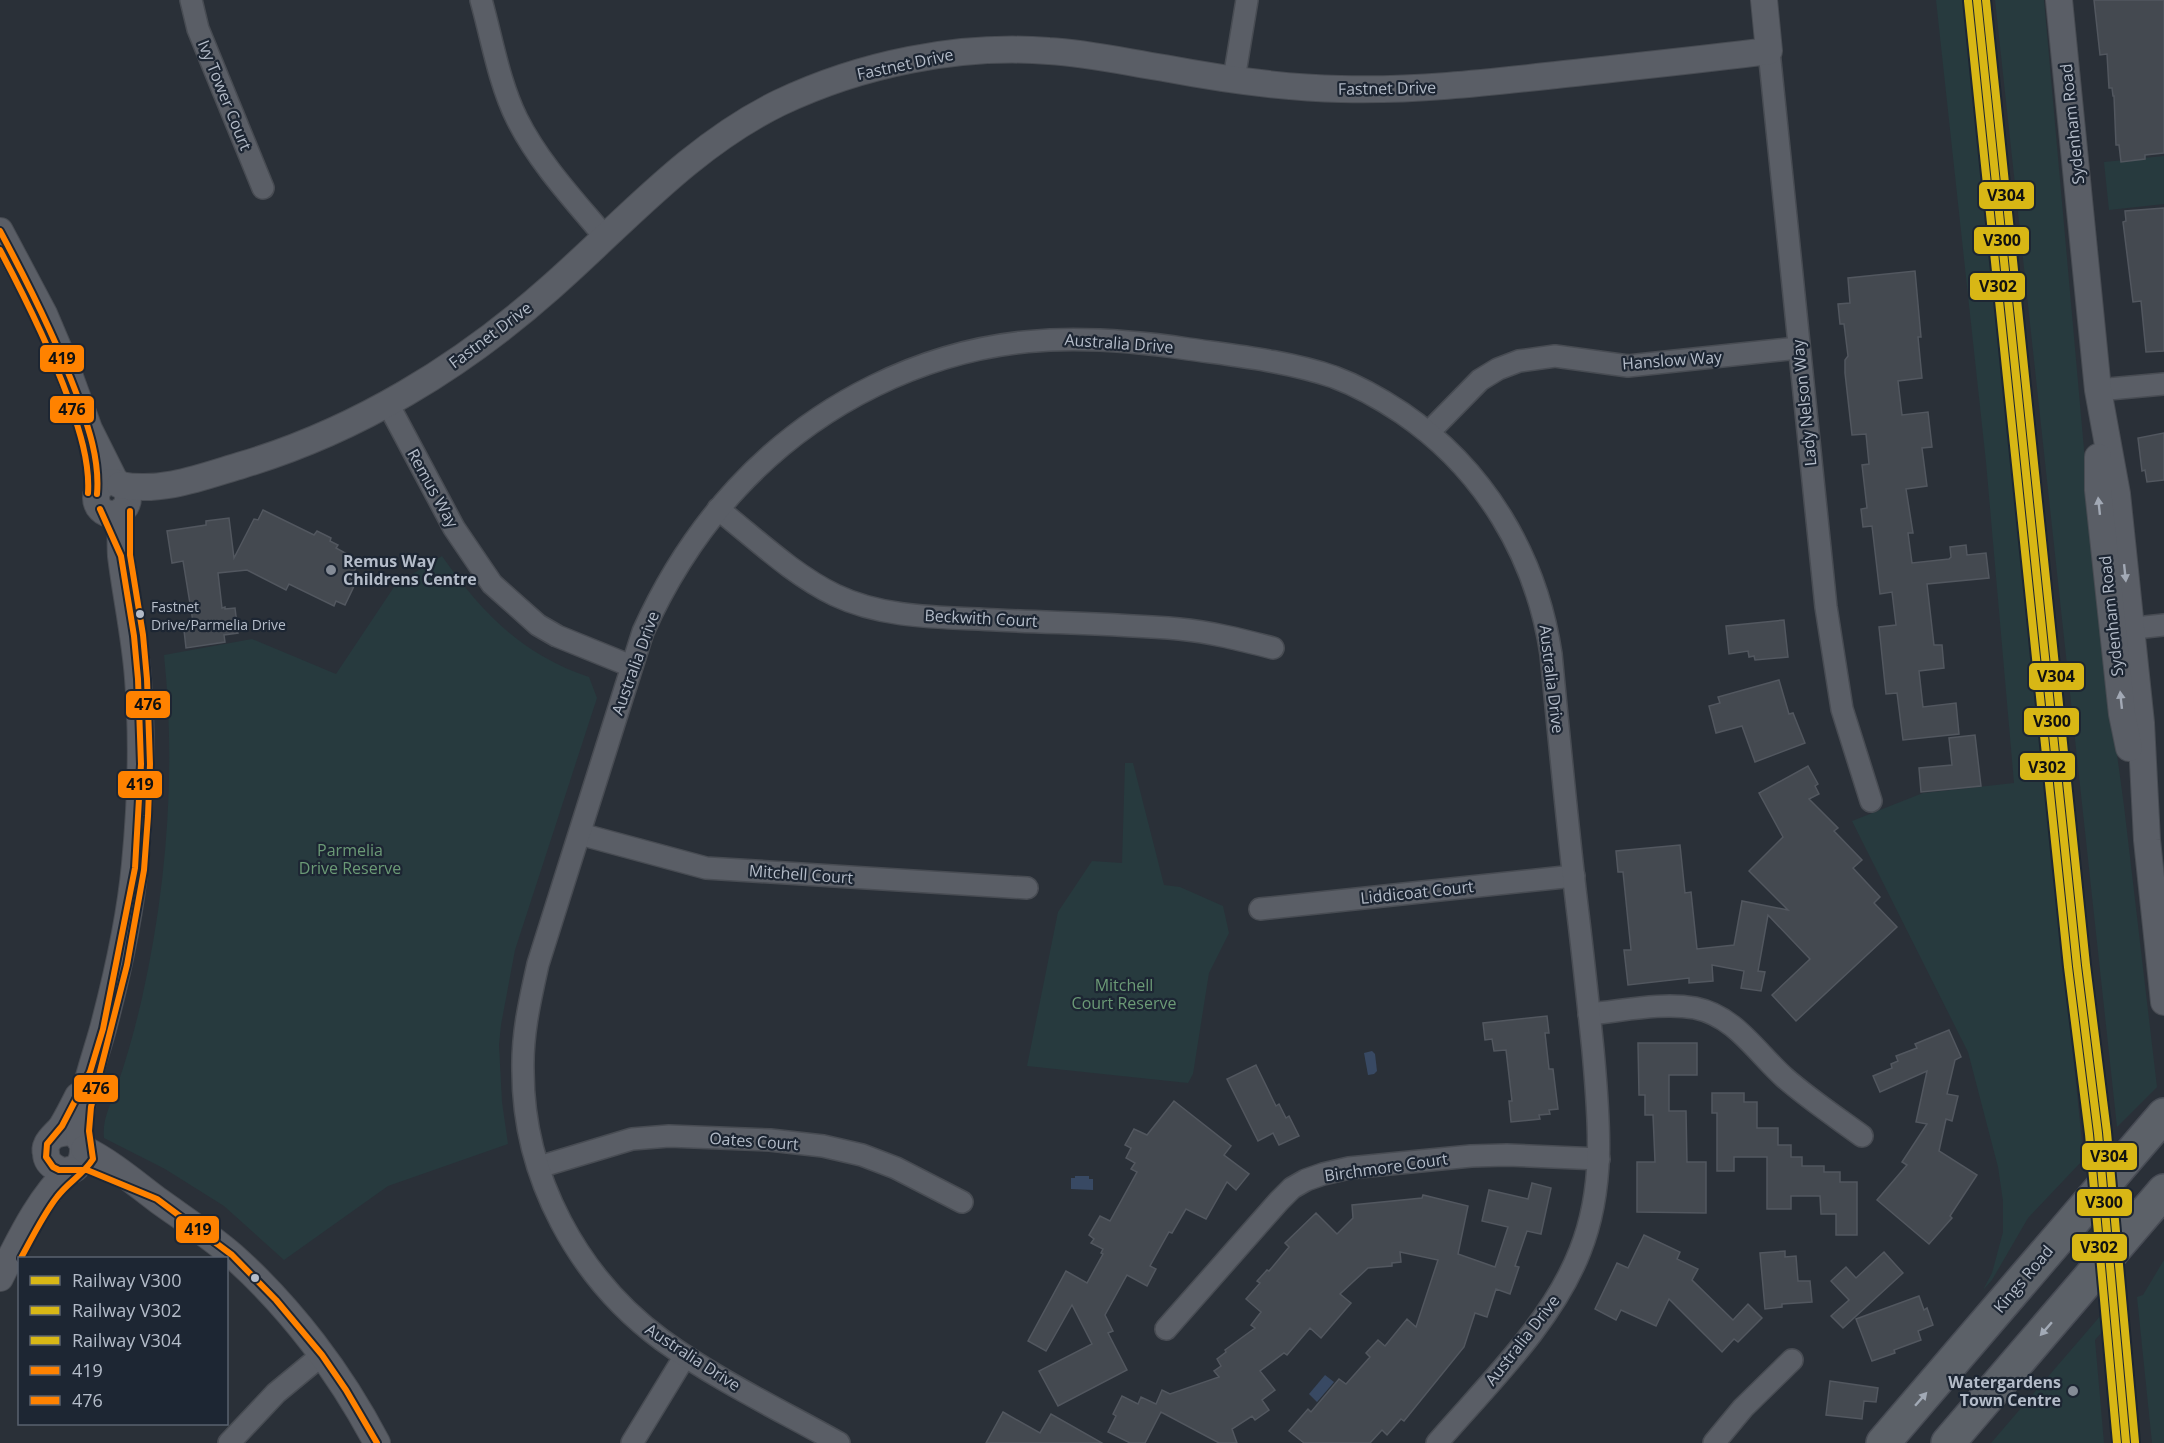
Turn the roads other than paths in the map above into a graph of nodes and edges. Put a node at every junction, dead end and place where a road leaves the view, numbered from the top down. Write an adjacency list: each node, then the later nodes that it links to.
1 (191, 0): 8 (street, Ivy Tower Court)
2 (481, 0): 10 (street)
3 (1247, 0): 7 (street)
4 (1764, 0): 6 (street, Lady Nelson Way)
5 (2059, 0): 13 (street, Sydenham Road)
6 (1769, 51): 7 (street, Fastnet Drive); 11 (street, Lady Nelson Way)
7 (1234, 80): 10 (street, Fastnet Drive)
8 (263, 188)
9 (0, 231): 16 (street)
10 (605, 237): 14 (street, Fastnet Drive)
11 (1798, 348): 15 (street, Hanslow Way); 22 (street, Lady Nelson Way)
12 (2164, 384): 13 (street)
13 (2098, 390): 19 (street, Sydenham Road)
14 (388, 404): 16 (street, Fastnet Drive); 21 (street, Remus Way)
15 (1428, 432): 17 (street, Australia Drive); 24 (street, Australia Drive)
16 (113, 498): 29 (street)
17 (718, 509): 20 (street, Beckwith Court); 21 (street, Australia Drive)
18 (2164, 625): 19 (street)
19 (2122, 629): 27 (street, Sydenham Road)
20 (1273, 648)
21 (631, 666): 23 (street, Australia Drive)
22 (1871, 801)
23 (580, 834): 25 (street, Mitchell Court); 34 (street, Australia Drive)
24 (1574, 876): 26 (street, Liddicoat Court); 28 (street, Australia Drive)
25 (1027, 888)
26 (1260, 909)
27 (2164, 1002)
28 (1589, 1014): 31 (street); 33 (street, Australia Drive)
29 (90, 1072): 32 (street); 32 (street)
30 (2164, 1115): 48 (main road, Kings Road, one-way to 30)
31 (1862, 1136)
32 (71, 1158): 37 (street); 39 (street)
33 (1599, 1159): 38 (street, Birchmore Court); 42 (street, Australia Drive)
34 (539, 1167): 36 (street, Oates Court); 40 (street, Australia Drive)
35 (2164, 1191): 49 (main road, one-way to 49)
36 (962, 1202)
37 (0, 1278)
38 (1167, 1329)
39 (322, 1355): 43 (street); 44 (street)
40 (685, 1356): 45 (street); 46 (street, Australia Drive)
41 (1792, 1360): 47 (street)
42 (1440, 1442)
43 (229, 1443)
44 (377, 1443)
45 (632, 1443)
46 (839, 1443)
47 (1714, 1443)
48 (1882, 1443)
49 (1948, 1443)

